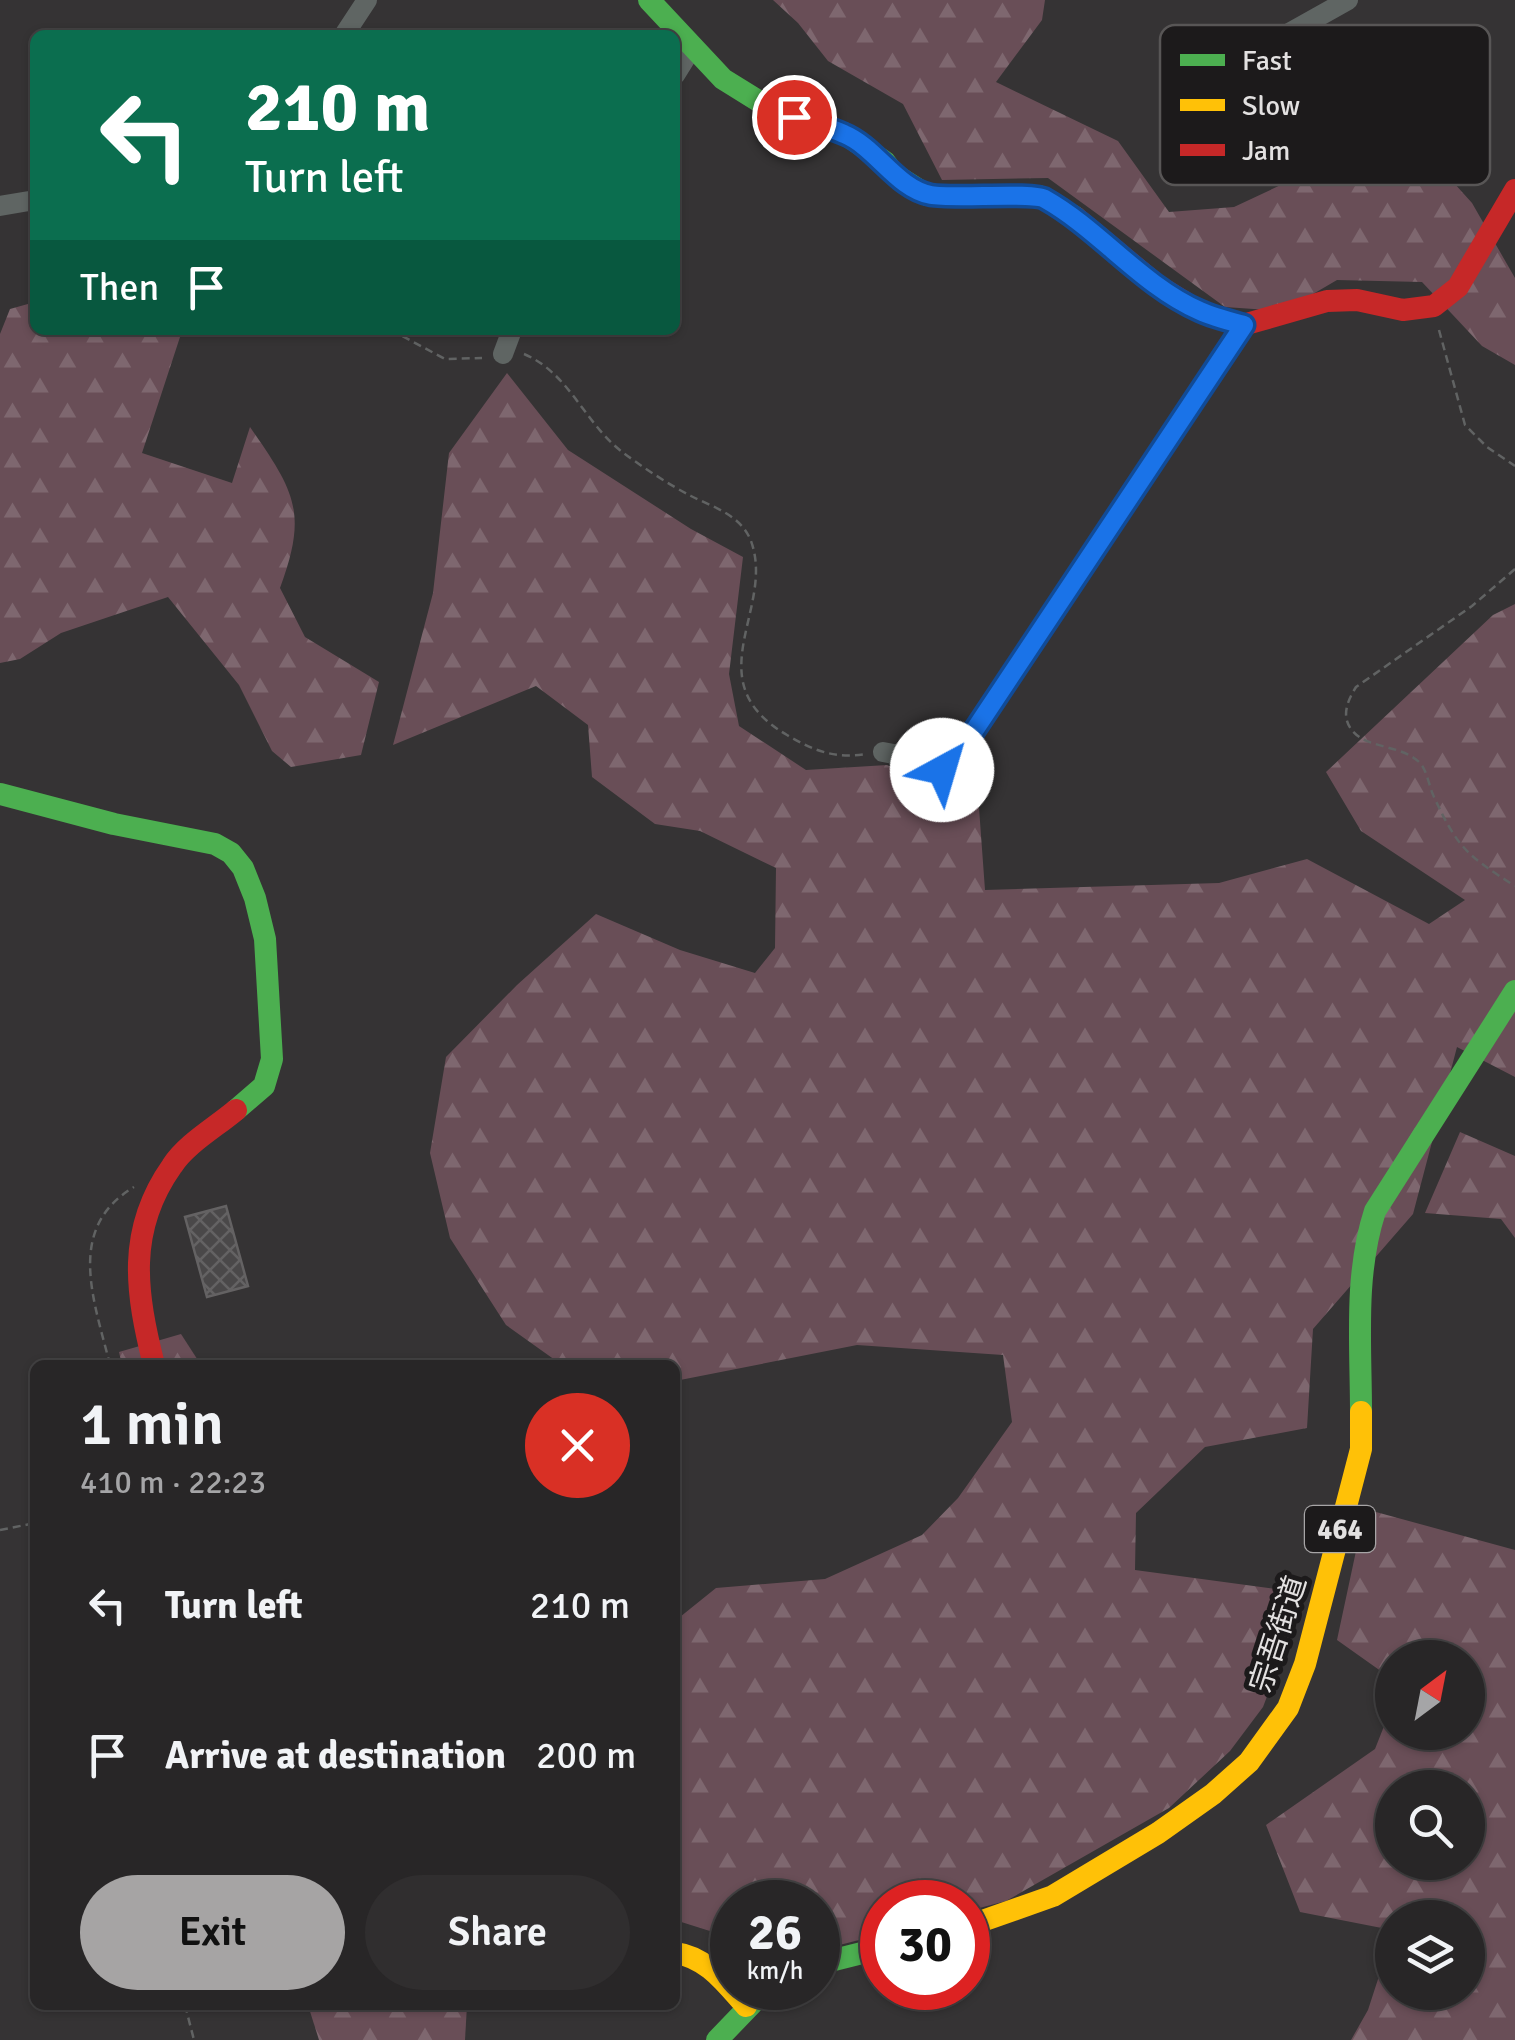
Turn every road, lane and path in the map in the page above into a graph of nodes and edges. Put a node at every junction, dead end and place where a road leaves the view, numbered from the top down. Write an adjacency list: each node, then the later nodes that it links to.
1 (367, 0): 5 (street)
2 (649, 0): 6 (main road)
3 (1348, 0): 4 (street)
4 (1304, 25)
5 (347, 30)
6 (678, 30)
7 (680, 32): 8 (main road)
8 (693, 46): 9 (street); 14 (main road)
9 (680, 67)
10 (1515, 190): 13 (main road)
11 (30, 201): 12 (street)
12 (0, 206)
13 (1434, 306): 14 (main road); 18 (path)
14 (1244, 325): 20 (street)
15 (400, 335): 17 (path)
16 (510, 335): 17 (street)
17 (503, 354): 20 (path)
18 (1515, 466)
19 (1515, 569): 22 (path)
20 (883, 752)
21 (0, 794): 26 (main road)
22 (1515, 886)
23 (1515, 991): 29 (main road, 宗吾街道 / 464)
24 (143, 1181): 25 (path)
25 (109, 1360)
26 (153, 1360)
27 (30, 1524): 28 (path)
28 (0, 1530)
29 (990, 1918)
30 (680, 1953): 31 (main road)
31 (710, 1967)
32 (187, 2010): 34 (path)
33 (743, 2010): 35 (main road)
34 (194, 2040)
35 (717, 2040)

